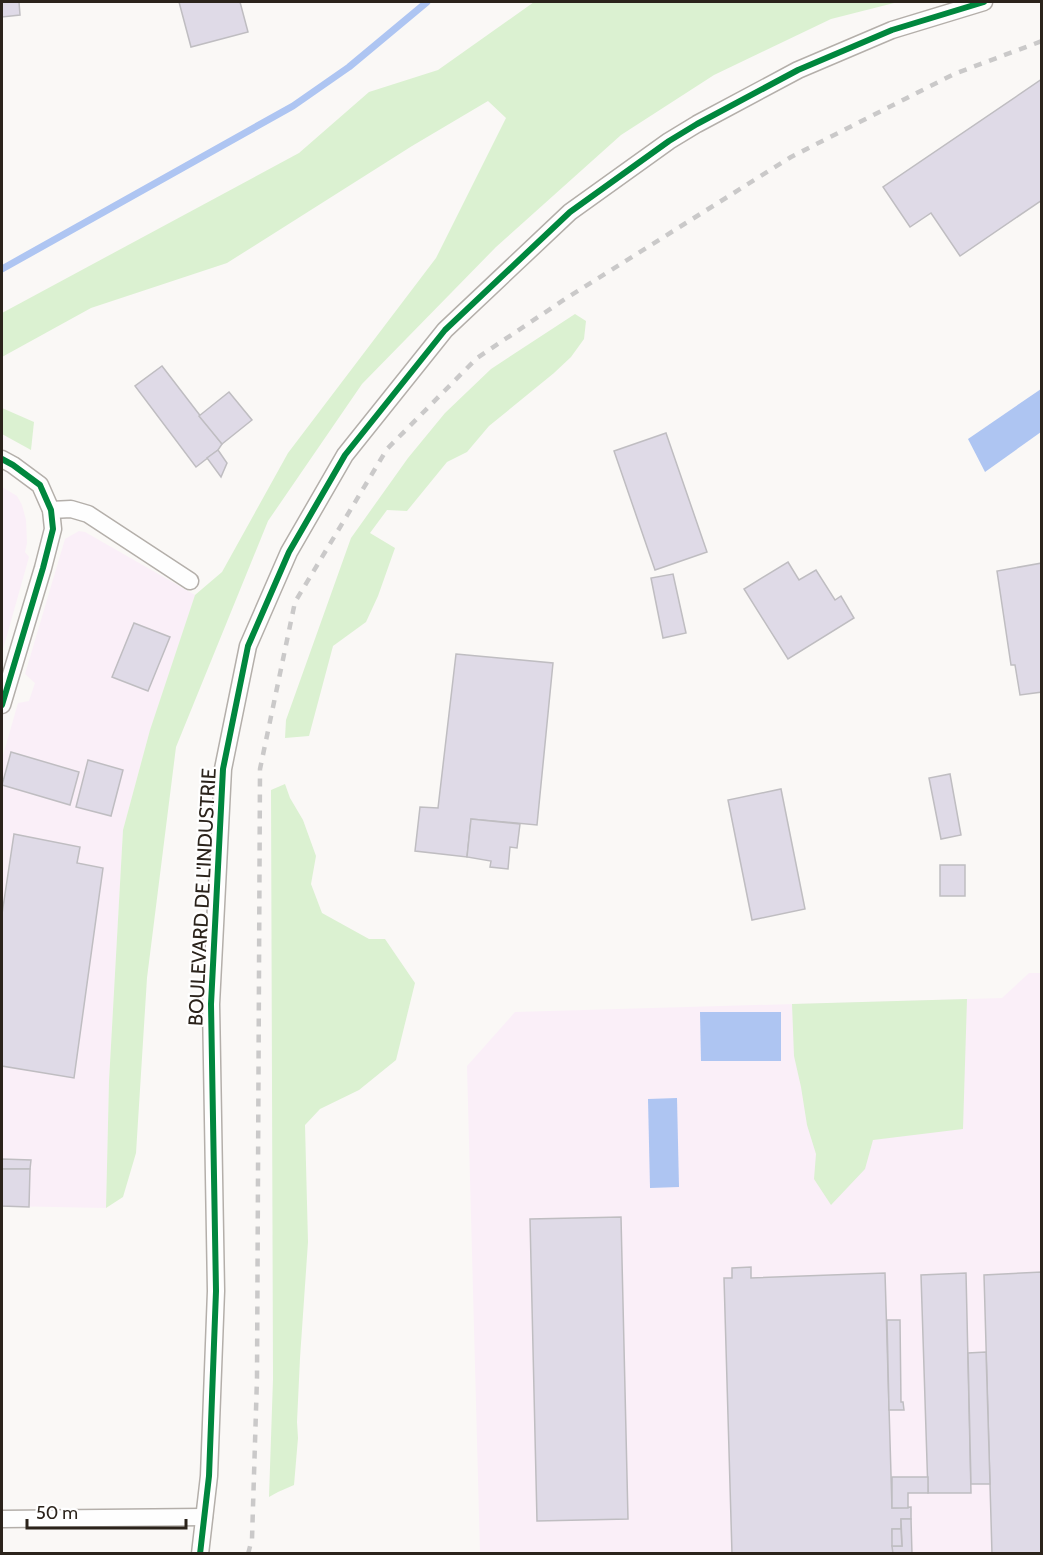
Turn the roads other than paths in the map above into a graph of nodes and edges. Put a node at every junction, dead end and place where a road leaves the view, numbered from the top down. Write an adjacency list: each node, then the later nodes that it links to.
1 (984, 2): 6 (street, BOULEVARD DE L'INDUSTRIE)
2 (2, 459): 3 (street)
3 (51, 510): 4 (street); 5 (street)
4 (190, 581)
5 (2, 705)
6 (204, 1517): 7 (street); 8 (street, BOULEVARD DE L'INDUSTRIE)
7 (2, 1519)
8 (200, 1554)

